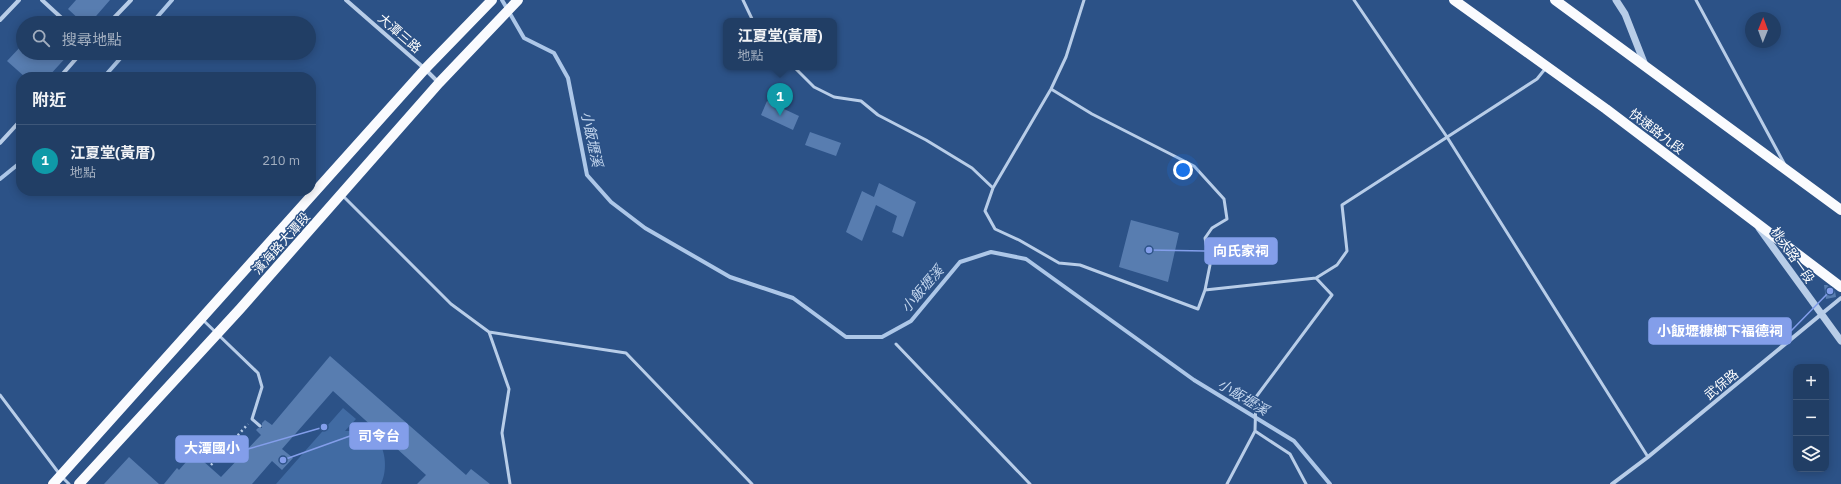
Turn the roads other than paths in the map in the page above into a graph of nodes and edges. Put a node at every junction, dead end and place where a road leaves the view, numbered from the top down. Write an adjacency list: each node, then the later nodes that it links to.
1 (19, 0): 17 (street)
2 (42, 0): 14 (street)
3 (131, 0): 15 (street)
4 (346, 0): 21 (street, 大潭三路)
5 (492, 0): 21 (main road, 濱海路大潭段)
6 (743, 0): 16 (lane)
7 (1084, 0): 25 (lane)
8 (1354, 0): 27 (lane)
9 (1454, 0): 20 (main road, 快速路九段)
10 (1555, 0): 19 (main road)
11 (1616, 0): 19 (street)
12 (1696, 0): 29 (lane)
13 (517, 1): 24 (main road, 濱海路大潭段)
14 (59, 16)
15 (116, 16)
16 (752, 18)
17 (0, 20)
18 (75, 60): 23 (street)
19 (1646, 66): 29 (main road)
20 (1547, 67): 27 (lane); 35 (main road, 快速路九段)
21 (425, 69): 24 (street, 大潭三路); 31 (main road, 濱海路大潭段)
22 (797, 70): 30 (lane)
23 (64, 72)
24 (439, 83): 32 (main road, 濱海路大潭段)
25 (1051, 89): 30 (lane); 38 (lane)
26 (16, 125): 28 (street)
27 (1447, 137): 36 (lane); 49 (lane)
28 (0, 143)
29 (1787, 170): 34 (main road)
30 (993, 188): 38 (lane)
31 (316, 191)
32 (341, 195): 42 (lane); 43 (main road, 濱海路大潭段)
33 (312, 196): 41 (main road, 濱海路大潭段)
34 (1841, 210)
35 (1755, 222): 37 (main road, 快速路九段); 40 (street, 桃大路一段)
36 (1316, 278): 38 (lane); 48 (lane)
37 (1841, 287)
38 (1205, 290)
39 (1841, 298): 40 (street, 武保路)
40 (1821, 315): 44 (street, 桃大路一段); 49 (street, 武保路)
41 (202, 319): 43 (lane); 50 (main road, 濱海路大潭段)
42 (489, 332): 54 (lane); 55 (lane)
43 (217, 333): 47 (lane); 53 (main road, 濱海路大潭段)
44 (1841, 341)
45 (896, 344): 56 (lane)
46 (0, 395): 50 (lane)
47 (260, 426)
48 (1255, 431): 57 (lane); 58 (lane)
49 (1648, 456): 59 (street, 武保路)
50 (61, 476): 51 (main road, 濱海路大潭段); 52 (lane)
51 (53, 484)
52 (69, 484)
53 (79, 484)
54 (510, 484)
55 (752, 484)
56 (1030, 484)
57 (1227, 484)
58 (1306, 484)
59 (1612, 484)

